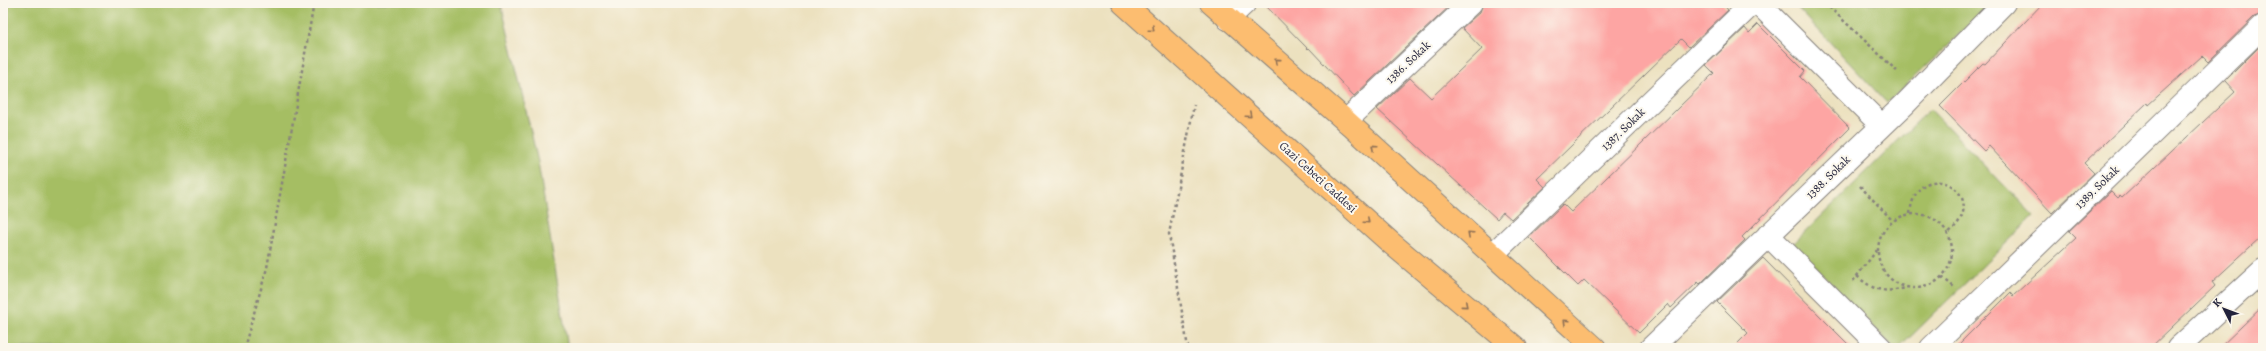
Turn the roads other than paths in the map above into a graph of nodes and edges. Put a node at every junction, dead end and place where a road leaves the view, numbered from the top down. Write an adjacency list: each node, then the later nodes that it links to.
1 (1122, 3): 15 (main road, Gazi Cebeci Caddesi, one-way to 15)
2 (1211, 3): 8 (main road)
3 (1245, 3): 8 (street)
4 (1470, 3): 10 (street, 1386. Sokak)
5 (1753, 3): 13 (street, 1387. Sokak)
6 (1758, 3): 11 (street)
7 (2004, 3): 11 (street, 1388. Sokak)
8 (1228, 19): 10 (main road, one-way to 8)
9 (2263, 26): 19 (street, 1389. Sokak)
10 (1346, 121): 13 (main road, one-way to 10)
11 (1882, 126): 12 (street, 1388. Sokak)
12 (1768, 235): 17 (street, 1388. Sokak); 18 (street)
13 (1493, 254): 16 (main road, one-way to 13)
14 (2263, 270): 20 (street)
15 (1516, 348)
16 (1595, 348)
17 (1651, 348)
18 (1881, 348)
19 (1931, 348)
20 (2178, 348)

